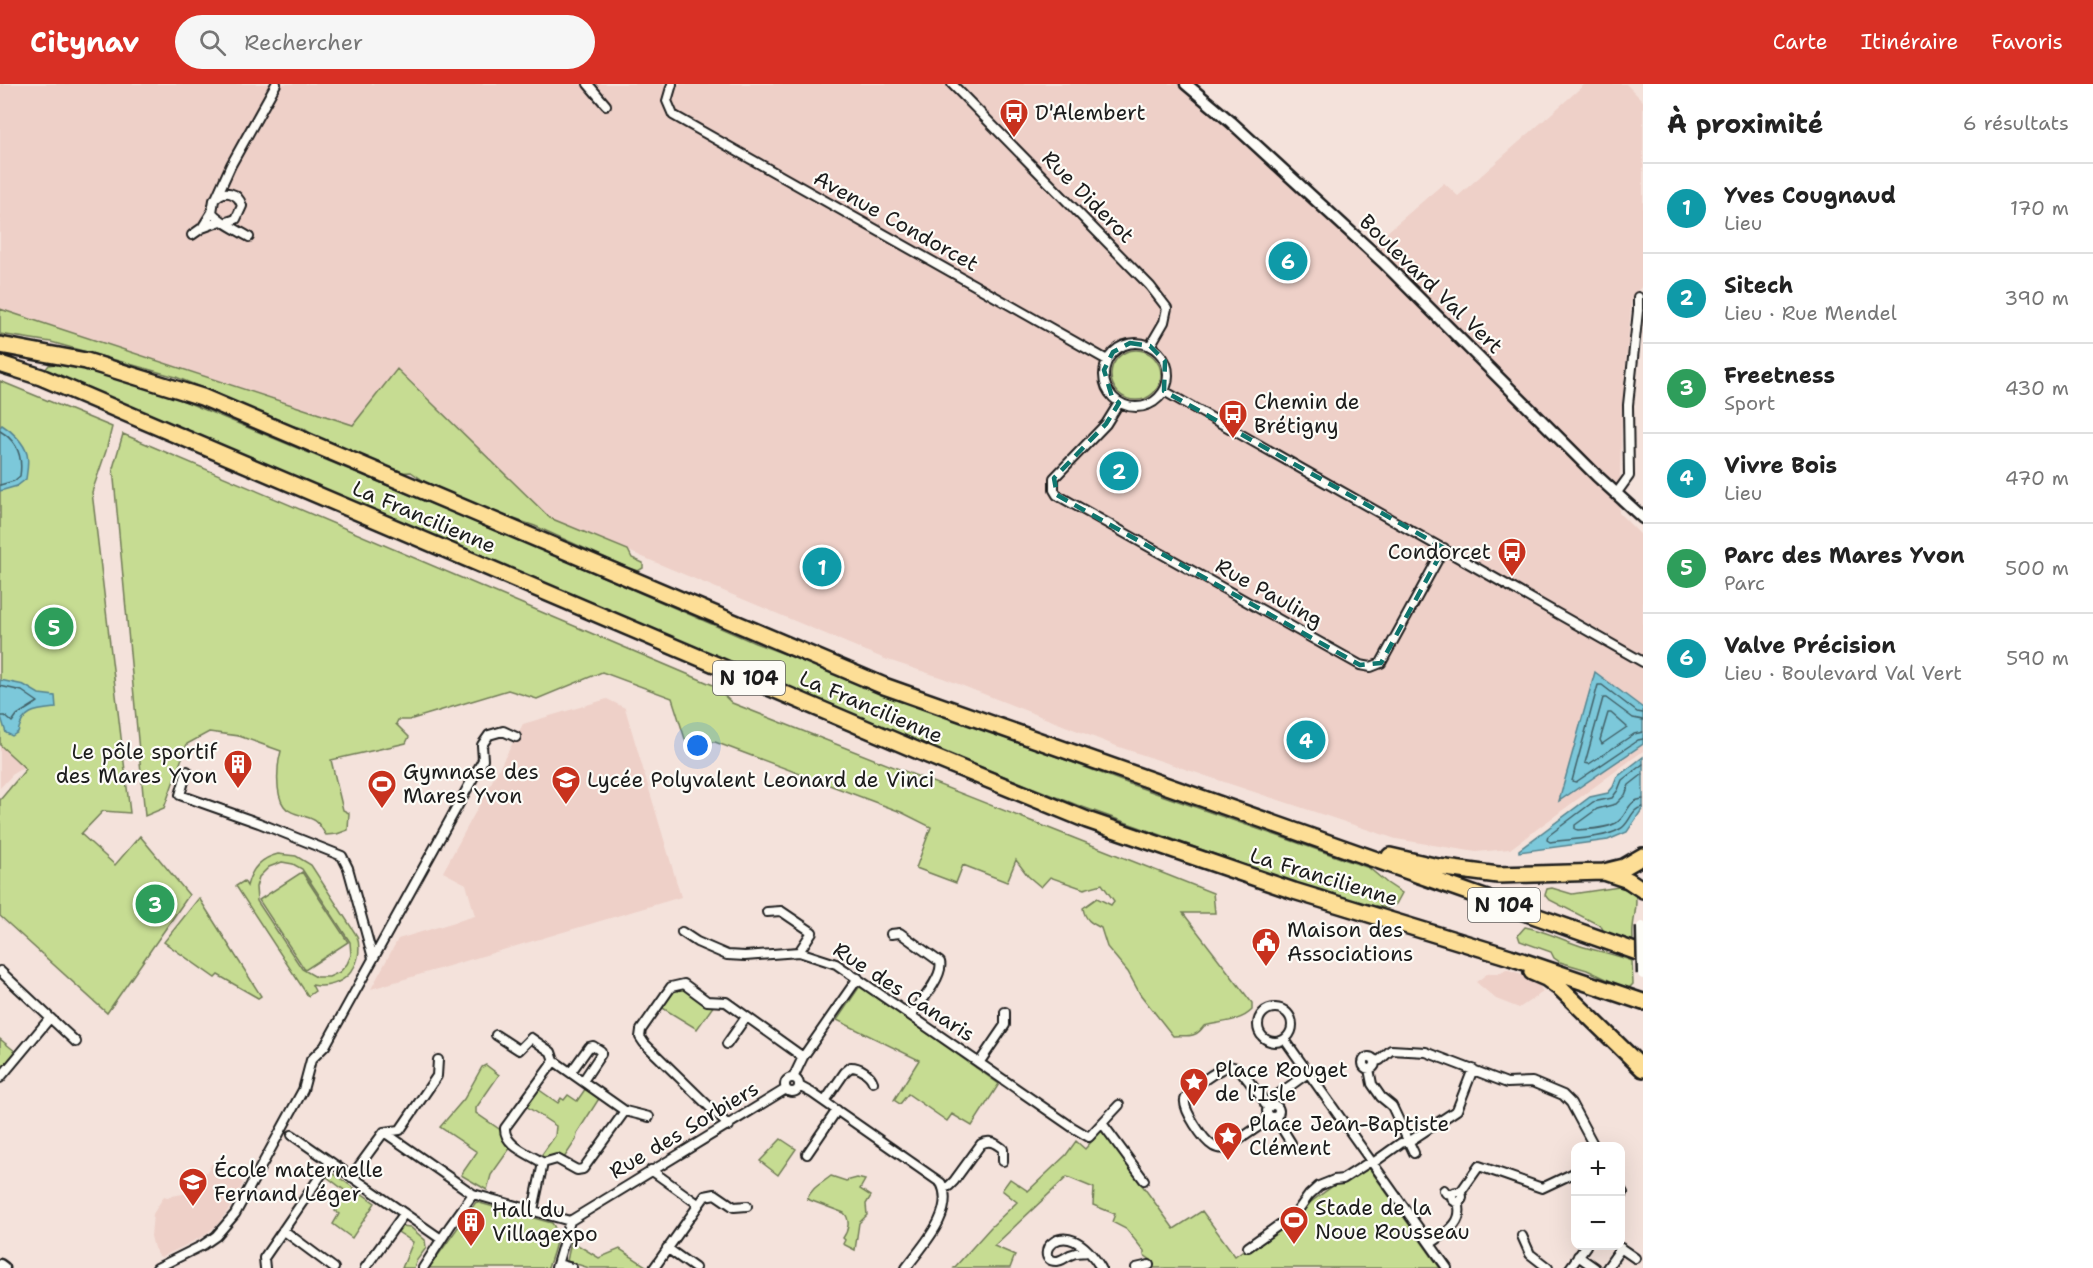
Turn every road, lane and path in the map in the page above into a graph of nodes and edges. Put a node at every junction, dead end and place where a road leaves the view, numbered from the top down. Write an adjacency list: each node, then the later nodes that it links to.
1 (276, 84): 7 (street)
2 (588, 84): 6 (street)
3 (672, 84): 18 (street, Avenue Condorcet)
4 (952, 84): 17 (street, Rue Diderot)
5 (1186, 84): 22 (street, Boulevard Val Vert)
6 (606, 105)
7 (229, 171): 8 (street); 9 (street)
8 (230, 193): 9 (street); 11 (street)
9 (217, 196): 10 (street)
10 (212, 212): 12 (street); 13 (street)
11 (240, 216): 12 (street); 12 (street)
12 (224, 222): 13 (street)
13 (202, 228): 14 (street)
14 (192, 235)
15 (1638, 297): 22 (street)
16 (0, 345): 28 (highway, La Francilienne / N 104)
17 (1150, 346): 18 (street); 20 (street)
18 (1107, 360): 21 (street)
19 (0, 364): 39 (highway, La Francilienne / N 104)
20 (1164, 391): 21 (street); 24 (street)
21 (1119, 403): 24 (street, Rue Pauling)
22 (1616, 494): 23 (street, Boulevard Val Vert)
23 (1643, 518)
24 (1444, 548): 25 (street)
25 (1643, 662)
26 (516, 737): 40 (street)
27 (187, 771): 40 (street)
28 (1364, 856): 30 (highway); 38 (highway, La Francilienne / N 104)
29 (1643, 856): 30 (highway)
30 (1604, 872): 31 (highway)
31 (1643, 890)
32 (767, 912): 37 (street)
33 (1643, 921): 34 (street)
34 (1642, 927): 42 (street, bridge)
35 (682, 932): 37 (street, Rue des Canaris)
36 (891, 934): 46 (street)
37 (800, 952): 43 (street, Rue des Canaris)
38 (1643, 954)
39 (1510, 957): 44 (highway, La Francilienne / N 104); 57 (highway)
40 (374, 958): 115 (street)
41 (0, 971): 48 (street)
42 (1643, 974)
43 (858, 978): 46 (street, Rue des Canaris); 53 (street, Rue des Sorbiers)
44 (1643, 1002)
45 (1005, 1012): 56 (street)
46 (911, 1015): 56 (street, Rue des Canaris)
47 (746, 1017): 52 (street); 53 (street); 74 (street)
48 (50, 1018): 51 (street); 61 (street)
49 (496, 1035): 55 (street)
50 (1285, 1040): 50 (street); 60 (street)
51 (76, 1042)
52 (727, 1044)
53 (803, 1057): 62 (street, Rue des Sorbiers)
54 (438, 1060): 75 (street)
55 (554, 1060): 59 (street); 84 (street)
56 (980, 1063): 73 (street, Rue des Canaris)
57 (1640, 1063)
58 (1473, 1069): 77 (street); 77 (street); 78 (street)
59 (571, 1072): 63 (street); 63 (street)
60 (1308, 1073): 71 (street); 85 (street)
61 (0, 1078)
62 (793, 1078): 65 (street); 66 (street, Rue des Sorbiers)
63 (583, 1081): 70 (street)
64 (873, 1082): 67 (street)
65 (798, 1086): 66 (street, Rue des Sorbiers); 67 (street)
66 (786, 1089): 74 (street, Rue des Sorbiers)
67 (825, 1101): 69 (street)
68 (1119, 1106): 73 (street)
69 (837, 1110): 81 (street); 90 (street)
70 (625, 1111): 72 (street); 84 (street)
71 (1270, 1111): 71 (street); 79 (street)
72 (649, 1117)
73 (1102, 1123): 89 (street)
74 (729, 1126): 86 (street, Rue des Sorbiers)
75 (384, 1132): 88 (street); 93 (street)
76 (292, 1135): 83 (street)
77 (1409, 1141): 80 (street); 85 (street)
78 (1592, 1142)
79 (1291, 1143)
80 (1414, 1153)
81 (807, 1154)
82 (1003, 1161): 90 (street)
83 (330, 1162): 88 (street); 99 (street)
84 (543, 1163): 96 (street)
85 (1373, 1163): 102 (street); 104 (street)
86 (651, 1170): 94 (street); 98 (street, Rue des Sorbiers)
87 (1571, 1174): 92 (street)
88 (351, 1177): 97 (street)
89 (1144, 1180)
90 (944, 1188): 123 (street)
91 (1444, 1190): 92 (street)
92 (1456, 1193): 102 (street)
93 (473, 1194): 96 (street); 101 (street)
94 (698, 1204): 95 (street); 103 (street)
95 (747, 1206)
96 (533, 1209): 98 (street)
97 (404, 1214): 101 (street); 118 (street)
98 (570, 1221): 113 (street)
99 (283, 1230): 116 (street); 117 (street)
100 (1522, 1236): 127 (street)
101 (441, 1239): 119 (street)
102 (1430, 1244): 126 (street)
103 (667, 1248): 121 (street); 122 (street)
104 (1248, 1248)
105 (1582, 1250): 109 (street)
106 (1617, 1250): 130 (street)
107 (1623, 1250): 110 (street)
108 (1087, 1252): 108 (street); 124 (street)
109 (1578, 1256): 128 (street); 129 (street)
110 (1635, 1258)
111 (0, 1264): 114 (street)
112 (1149, 1265): 125 (street)
113 (557, 1266): 120 (street)
114 (4, 1268)
115 (157, 1268)
116 (265, 1268)
117 (334, 1268)
118 (366, 1268)
119 (423, 1268)
120 (572, 1268)
121 (654, 1268)
122 (695, 1268)
123 (906, 1268)
124 (1101, 1268)
125 (1136, 1268)
126 (1447, 1268)
127 (1548, 1268)
128 (1570, 1268)
129 (1595, 1268)
130 (1607, 1268)

